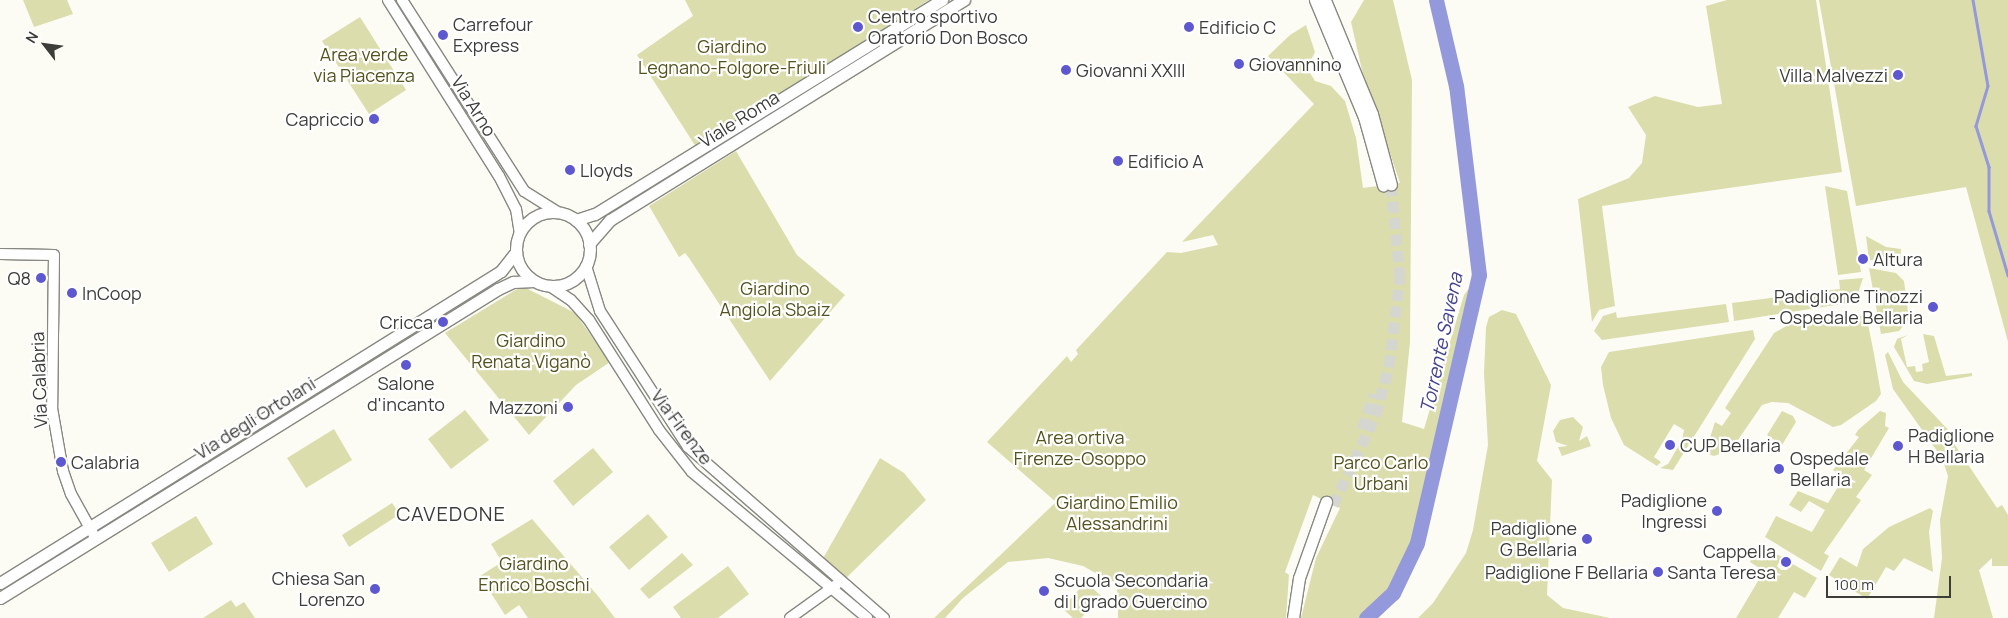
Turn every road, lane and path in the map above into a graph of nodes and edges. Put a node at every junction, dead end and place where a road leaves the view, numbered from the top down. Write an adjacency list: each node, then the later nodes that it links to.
1 (388, 0): 9 (street, Via Arno)
2 (402, 0): 7 (street, Via Arno)
3 (942, 0): 8 (main road, Viale Roma)
4 (964, 0): 10 (main road, Viale Roma)
5 (1315, 0): 6 (main road)
6 (1326, 0)
7 (558, 212): 8 (main road); 9 (main road)
8 (576, 220): 10 (main road)
9 (520, 233): 11 (main road)
10 (590, 244): 13 (main road)
11 (516, 252): 14 (main road); 17 (main road, Via degli Ortolani)
12 (0, 254): 17 (street, Via Calabria)
13 (586, 266): 15 (main road); 19 (street, Via Firenze)
14 (534, 281): 15 (main road); 18 (main road, Via degli Ortolani)
15 (550, 286): 21 (street, Via Firenze)
16 (1329, 504): 26 (main road)
17 (89, 528): 18 (street, Via Calabria); 20 (main road, Via degli Ortolani)
18 (96, 540): 22 (main road, Via degli Ortolani)
19 (843, 581): 21 (street); 25 (street, Via Firenze)
20 (0, 582)
21 (832, 588): 23 (street); 24 (street, Via Firenze)
22 (0, 598)
23 (790, 618)
24 (867, 618)
25 (884, 618)
26 (1293, 618)

